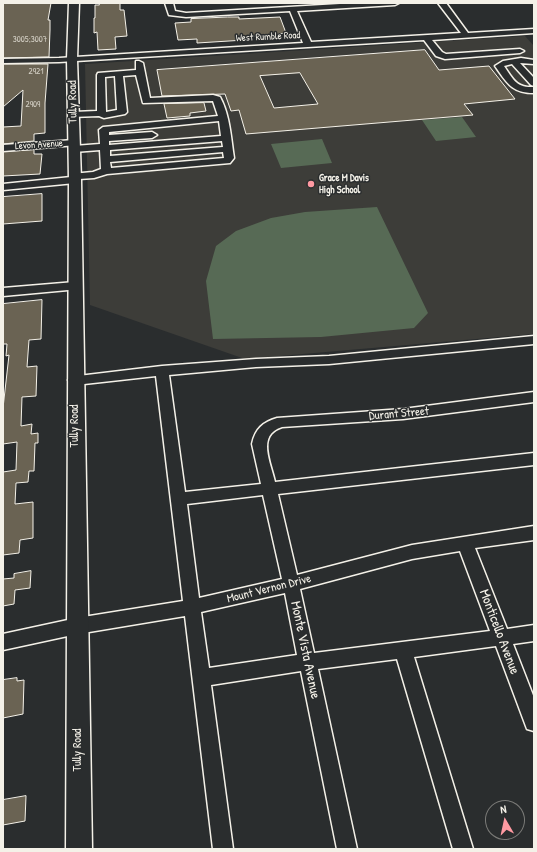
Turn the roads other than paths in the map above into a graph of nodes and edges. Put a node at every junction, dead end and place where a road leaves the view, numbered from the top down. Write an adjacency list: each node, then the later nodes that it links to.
1 (74, 3): 14 (main road, Tully Road)
2 (169, 3): 6 (street)
3 (395, 3): 5 (street)
4 (442, 3): 9 (street)
5 (374, 4): 6 (street)
6 (293, 9): 11 (street)
7 (534, 31): 8 (street, West Rumble Road)
8 (503, 33): 9 (street, West Rumble Road); 12 (street)
9 (466, 35): 10 (street, West Rumble Road)
10 (426, 37): 11 (street, West Rumble Road); 12 (street)
11 (308, 44): 13 (street, West Rumble Road)
12 (520, 51): 16 (street)
13 (138, 54): 14 (street, West Rumble Road); 18 (street)
14 (72, 59): 15 (street, West Rumble Road); 23 (main road, Tully Road)
15 (3, 61)
16 (531, 61): 17 (street)
17 (515, 62): 20 (street); 21 (street)
18 (140, 72): 19 (street); 24 (street)
19 (119, 74): 22 (street); 22 (street)
20 (534, 83)
21 (534, 90)
22 (102, 113): 23 (street)
23 (74, 115): 27 (main road, Tully Road)
24 (223, 118): 25 (street); 26 (street)
25 (225, 134): 26 (street, Levon Avenue); 29 (street)
26 (105, 145): 27 (street, Levon Avenue); 30 (street)
27 (74, 146): 28 (street, Levon Avenue); 32 (main road, Tully Road)
28 (3, 148)
29 (228, 149): 30 (street); 31 (street)
30 (106, 159): 31 (street)
31 (106, 171): 32 (street)
32 (75, 178): 33 (street); 34 (main road, Tully Road)
33 (3, 187)
34 (74, 286): 35 (street); 38 (main road, Tully Road)
35 (3, 292)
36 (534, 340): 37 (street)
37 (162, 370): 38 (street); 43 (street)
38 (75, 380): 48 (main road, Tully Road)
39 (534, 397): 40 (street, Durant Street)
40 (265, 429): 42 (street, Monte Vista Avenue)
41 (534, 459): 42 (street)
42 (270, 488): 43 (street); 46 (street, Monte Vista Avenue)
43 (179, 499): 47 (street)
44 (534, 534): 45 (street, Mount Vernon Drive)
45 (465, 542): 46 (street, Mount Vernon Drive); 50 (street, Monticello Avenue)
46 (291, 584): 47 (street, Mount Vernon Drive); 53 (street, Monte Vista Avenue)
47 (192, 607): 48 (street, Mount Vernon Drive); 54 (street)
48 (77, 626): 51 (street, Mount Vernon Drive); 56 (main road, Tully Road)
49 (534, 633): 50 (street)
50 (501, 637): 52 (street); 55 (street, Monticello Avenue)
51 (3, 642)
52 (403, 650): 53 (street); 59 (street)
53 (308, 662): 54 (street); 58 (street, Monte Vista Avenue)
54 (201, 678): 57 (street)
55 (534, 722)
56 (79, 849)
57 (223, 849)
58 (347, 849)
59 (463, 849)

